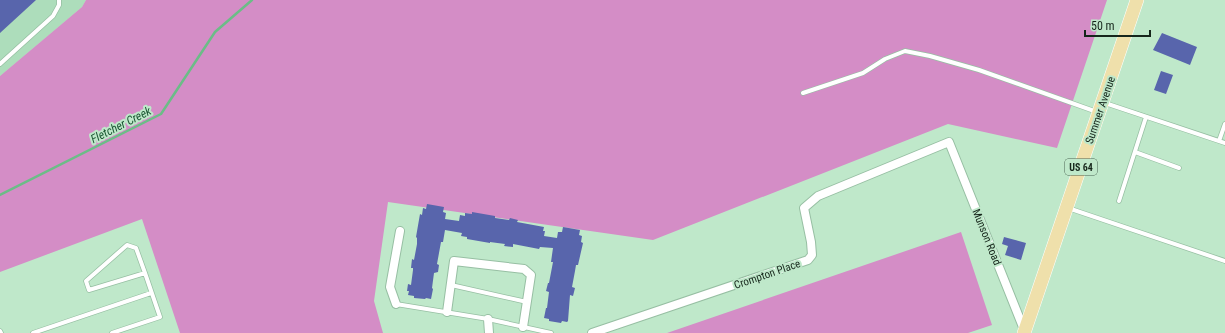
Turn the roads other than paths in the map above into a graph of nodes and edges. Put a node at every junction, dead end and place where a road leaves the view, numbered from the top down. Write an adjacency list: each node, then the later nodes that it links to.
1 (59, 0): 3 (lane)
2 (1137, 0): 5 (main road, Summer Avenue / US 64)
3 (0, 64)
4 (803, 93): 5 (lane)
5 (1100, 108): 6 (lane); 14 (main road, Summer Avenue / US 64)
6 (1146, 117): 8 (lane); 11 (lane)
7 (1225, 124): 8 (lane)
8 (1219, 141): 10 (lane)
9 (950, 142): 25 (street, Munson Road); 30 (street, Crompton Place)
10 (1225, 143)
11 (1135, 152): 12 (lane); 13 (lane)
12 (1179, 168)
13 (1119, 201)
14 (1067, 207): 16 (lane); 25 (main road, Summer Avenue / US 64)
15 (400, 231): 21 (street)
16 (1225, 261)
17 (145, 273): 17 (lane); 19 (lane)
18 (451, 285): 20 (lane); 20 (street); 22 (street)
19 (151, 293): 26 (lane); 27 (lane)
20 (527, 302): 24 (street)
21 (396, 304): 22 (lane)
22 (447, 312): 23 (lane)
23 (488, 319): 24 (lane); 28 (street)
24 (523, 327): 29 (lane)
25 (1025, 332)
26 (33, 333)
27 (112, 333)
28 (490, 333)
29 (551, 333)
30 (592, 333)

